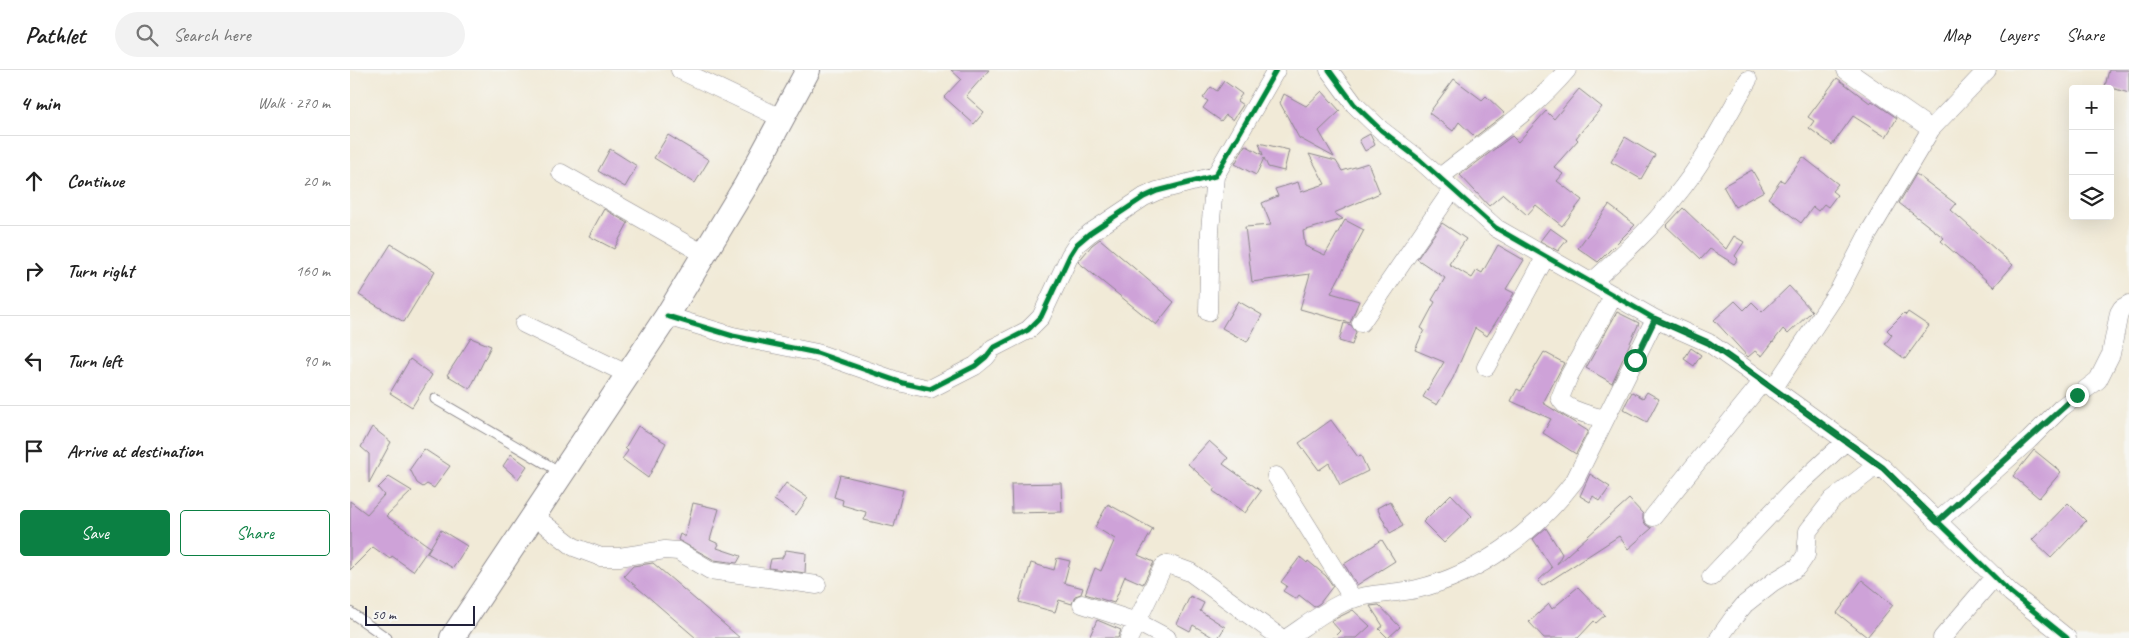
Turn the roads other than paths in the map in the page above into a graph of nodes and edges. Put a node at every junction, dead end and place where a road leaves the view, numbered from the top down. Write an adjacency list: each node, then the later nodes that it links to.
1 (680, 70): 9 (street)
2 (808, 70): 9 (street)
3 (1276, 70): 12 (street)
4 (1329, 70): 13 (street)
5 (1567, 70): 13 (street)
6 (1846, 70): 10 (street)
7 (1988, 70): 10 (street)
8 (1748, 80): 17 (street)
9 (783, 118): 15 (street)
10 (1931, 129): 27 (street)
11 (561, 173): 15 (street)
12 (1216, 176): 20 (street); 21 (street)
13 (1439, 178): 14 (street)
14 (1452, 190): 16 (street); 23 (street)
15 (704, 254): 21 (street)
16 (1546, 256): 17 (street); 25 (street)
17 (1592, 282): 18 (street)
18 (1614, 295): 22 (street); 29 (street)
19 (2129, 304): 36 (street)
20 (1208, 312)
21 (667, 316): 26 (street)
22 (1655, 319): 27 (street); 29 (street)
23 (1361, 323)
24 (524, 324): 26 (street)
25 (1486, 367)
26 (627, 374): 32 (street)
27 (1768, 385): 30 (street); 35 (street)
28 (434, 399): 32 (lane)
29 (1604, 419): 40 (street)
30 (1846, 441): 31 (street); 38 (street)
31 (1883, 468): 36 (street); 49 (street)
32 (562, 474): 34 (street)
33 (1276, 476): 40 (street)
34 (534, 516): 39 (street); 45 (street)
35 (1653, 517)
36 (1937, 522): 37 (street)
37 (1995, 576): 50 (street); 51 (street)
38 (1711, 577)
39 (817, 585)
40 (1353, 599): 48 (street)
41 (1082, 604): 43 (street)
42 (350, 612): 44 (lane)
43 (1133, 630): 46 (street); 47 (street)
44 (387, 638)
45 (452, 638)
46 (1167, 638)
47 (1282, 638)
48 (1287, 638)
49 (1719, 638)
50 (1942, 638)
51 (2067, 638)

